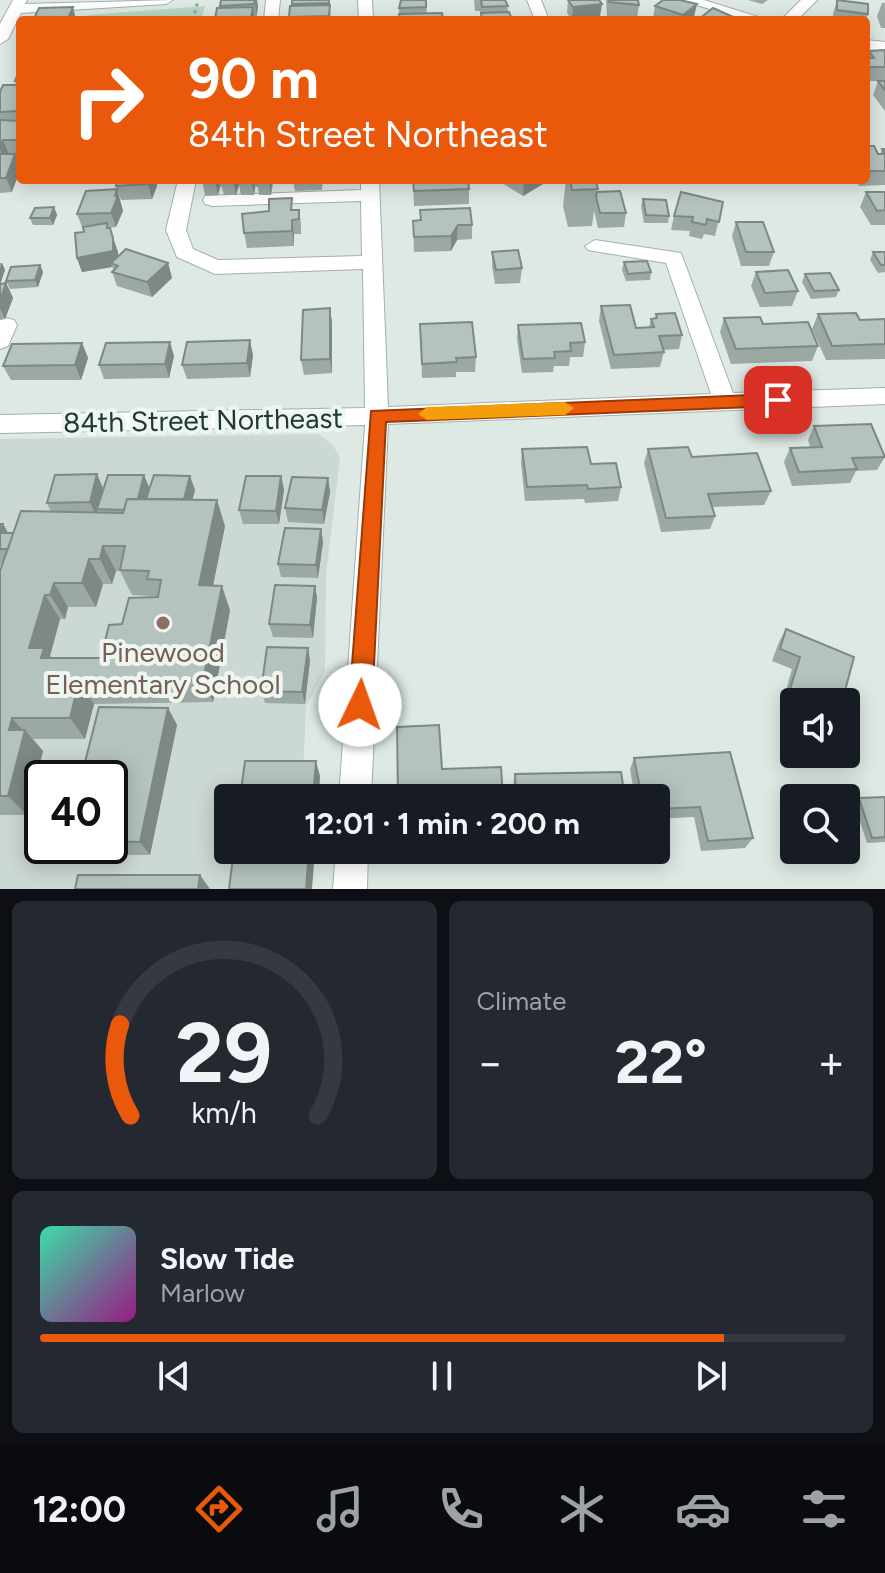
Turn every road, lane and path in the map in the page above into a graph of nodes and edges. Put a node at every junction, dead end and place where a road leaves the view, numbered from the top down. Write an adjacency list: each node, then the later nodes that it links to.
1 (166, 0): 4 (street)
2 (688, 0): 5 (street)
3 (810, 0): 6 (street)
4 (17, 5): 7 (street)
5 (746, 16)
6 (792, 16)
7 (0, 39)
8 (186, 184): 12 (street)
9 (371, 188): 10 (street); 12 (street)
10 (212, 200)
11 (595, 246): 14 (street)
12 (373, 262): 15 (street)
13 (885, 396): 14 (street, 84th Street Northeast)
14 (725, 402): 15 (street, 84th Street Northeast)
15 (377, 416): 16 (street, 84th Street Northeast); 17 (street)
16 (0, 424)
17 (356, 784)
18 (351, 864): 19 (street)
19 (350, 889)

